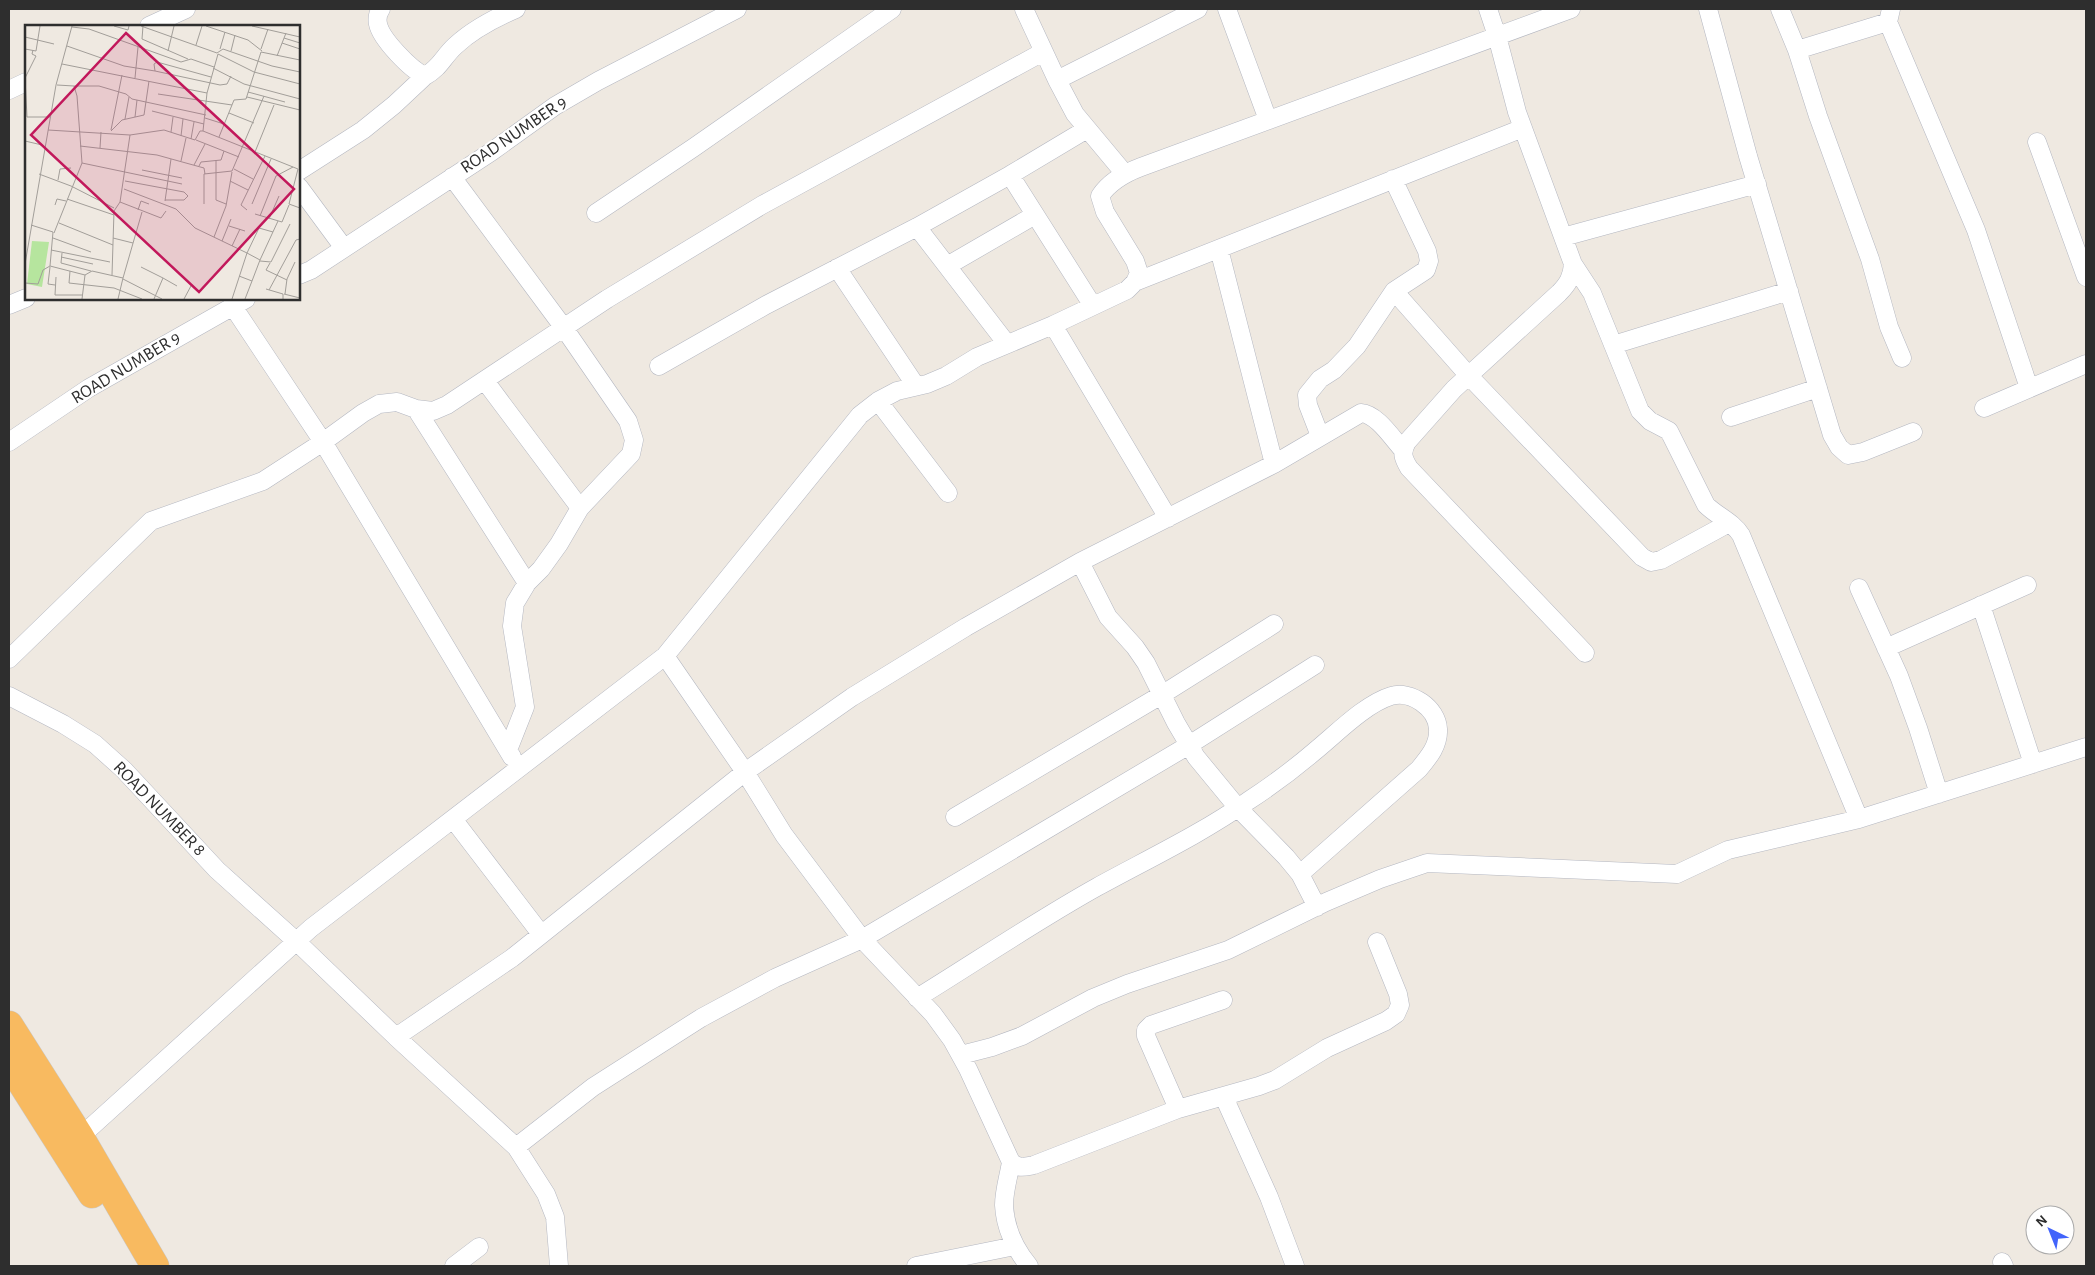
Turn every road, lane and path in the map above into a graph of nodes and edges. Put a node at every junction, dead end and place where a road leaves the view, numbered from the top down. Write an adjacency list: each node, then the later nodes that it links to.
1 (186, 9): 14 (street)
2 (381, 9): 18 (street)
3 (516, 9): 18 (street)
4 (737, 9): 29 (street, ROAD NUMBER 9)
5 (892, 9): 33 (street)
6 (1024, 9): 17 (street)
7 (1198, 9): 19 (street)
8 (1227, 9): 22 (street)
9 (1488, 9): 15 (street)
10 (1571, 9): 15 (street)
11 (1708, 9): 31 (street)
12 (1780, 9): 16 (street)
13 (1889, 16): 16 (street); 62 (street)
14 (161, 24)
15 (1497, 36): 22 (street); 23 (street)
16 (1797, 50): 55 (street)
17 (1043, 52): 19 (street); 52 (street)
18 (425, 76): 26 (street)
19 (1056, 80): 24 (street)
20 (25, 82): 21 (street)
21 (9, 90)
22 (1268, 120): 27 (street)
23 (1523, 128): 30 (street); 36 (street)
24 (1086, 129): 27 (street); 28 (street)
25 (2037, 142): 43 (street)
26 (300, 170)
27 (1125, 174): 44 (street)
28 (1010, 175): 34 (street); 35 (street)
29 (452, 178): 37 (street, ROAD NUMBER 9); 52 (street)
30 (1393, 179): 38 (street); 45 (street)
31 (1757, 184): 36 (street); 46 (street)
32 (300, 188): 37 (street)
33 (596, 213)
34 (1035, 215): 40 (street); 50 (street)
35 (917, 226): 40 (street); 41 (street)
36 (1563, 238): 39 (street)
37 (344, 248): 42 (street, ROAD NUMBER 9)
38 (1219, 249): 44 (street); 72 (street)
39 (1573, 264): 54 (street); 58 (street)
40 (947, 266): 53 (street)
41 (837, 268): 57 (street); 60 (street)
42 (300, 275)
43 (2086, 276)
44 (1135, 282): 50 (street)
45 (1394, 291): 58 (street); 68 (street)
46 (1789, 291): 54 (street); 61 (street)
47 (25, 298): 49 (street)
48 (239, 302): 69 (street, ROAD NUMBER 9); 70 (street)
49 (9, 305)
50 (1094, 306): 51 (street)
51 (1053, 325): 53 (street); 75 (street)
52 (564, 328): 59 (street); 74 (street)
53 (1007, 344): 60 (street)
54 (1612, 345): 76 (street)
55 (1902, 358)
56 (2086, 364): 62 (street)
57 (659, 366)
58 (1469, 376): 71 (street); 76 (street)
59 (485, 381): 65 (street); 74 (street)
60 (916, 386): 63 (street)
61 (1818, 388): 66 (street); 67 (street)
62 (2029, 388): 64 (street)
63 (878, 401): 73 (street); 85 (street)
64 (1984, 408)
65 (416, 409): 70 (street); 78 (street)
66 (1731, 417)
67 (1913, 432)
68 (1320, 436): 71 (street); 72 (street)
69 (9, 442)
70 (323, 442): 86 (street); 92 (street)
71 (1403, 450): 84 (street)
72 (1274, 464): 75 (street)
73 (948, 493)
74 (580, 508): 78 (street)
75 (1168, 518): 77 (street)
76 (1728, 523): 99 (street)
77 (1080, 562): 88 (street); 95 (street)
78 (527, 582): 92 (street)
79 (2027, 585): 81 (street)
80 (1860, 588): 83 (street)
81 (1981, 605): 83 (street); 93 (street)
82 (1274, 624): 88 (street)
83 (1886, 648): 96 (street)
84 (1586, 653)
85 (665, 656): 94 (street); 95 (street)
86 (9, 659)
87 (1315, 665): 90 (street)
88 (1163, 694): 90 (street); 98 (street)
89 (9, 696): 105 (street, ROAD NUMBER 8)
90 (1188, 745): 97 (street); 104 (street)
91 (2086, 747): 93 (street)
92 (508, 750): 94 (street)
93 (2033, 764): 96 (street)
94 (520, 768): 100 (street)
95 (746, 772): 103 (street); 104 (street)
96 (1939, 794): 99 (street)
97 (1238, 808): 101 (street); 101 (street); 107 (street)
98 (955, 817)
99 (1859, 818): 102 (street)
100 (453, 819): 103 (street); 105 (street)
101 (1300, 874): 102 (street)
102 (1317, 907): 111 (street)
103 (541, 934): 109 (street)
104 (862, 939): 107 (street); 115 (street)
105 (296, 941): 109 (street, ROAD NUMBER 8); 114 (street)
106 (1377, 942): 112 (street)
107 (917, 998): 111 (street)
108 (1224, 1000): 113 (street)
109 (396, 1037): 115 (street, ROAD NUMBER 8)
110 (11, 1043): 114 (highway); 119 (highway)
111 (961, 1055): 116 (street)
112 (1224, 1097): 113 (street); 125 (street)
113 (1178, 1109): 116 (street)
114 (80, 1137): 120 (highway)
115 (516, 1147): 122 (street, ROAD NUMBER 8)
116 (1011, 1162): 118 (street)
117 (478, 1246): 121 (street)
118 (1015, 1246): 123 (street); 124 (street)
119 (134, 1266)
120 (155, 1266)
121 (454, 1266)
122 (559, 1266)
123 (916, 1266)
124 (1029, 1266)
125 (1295, 1266)

